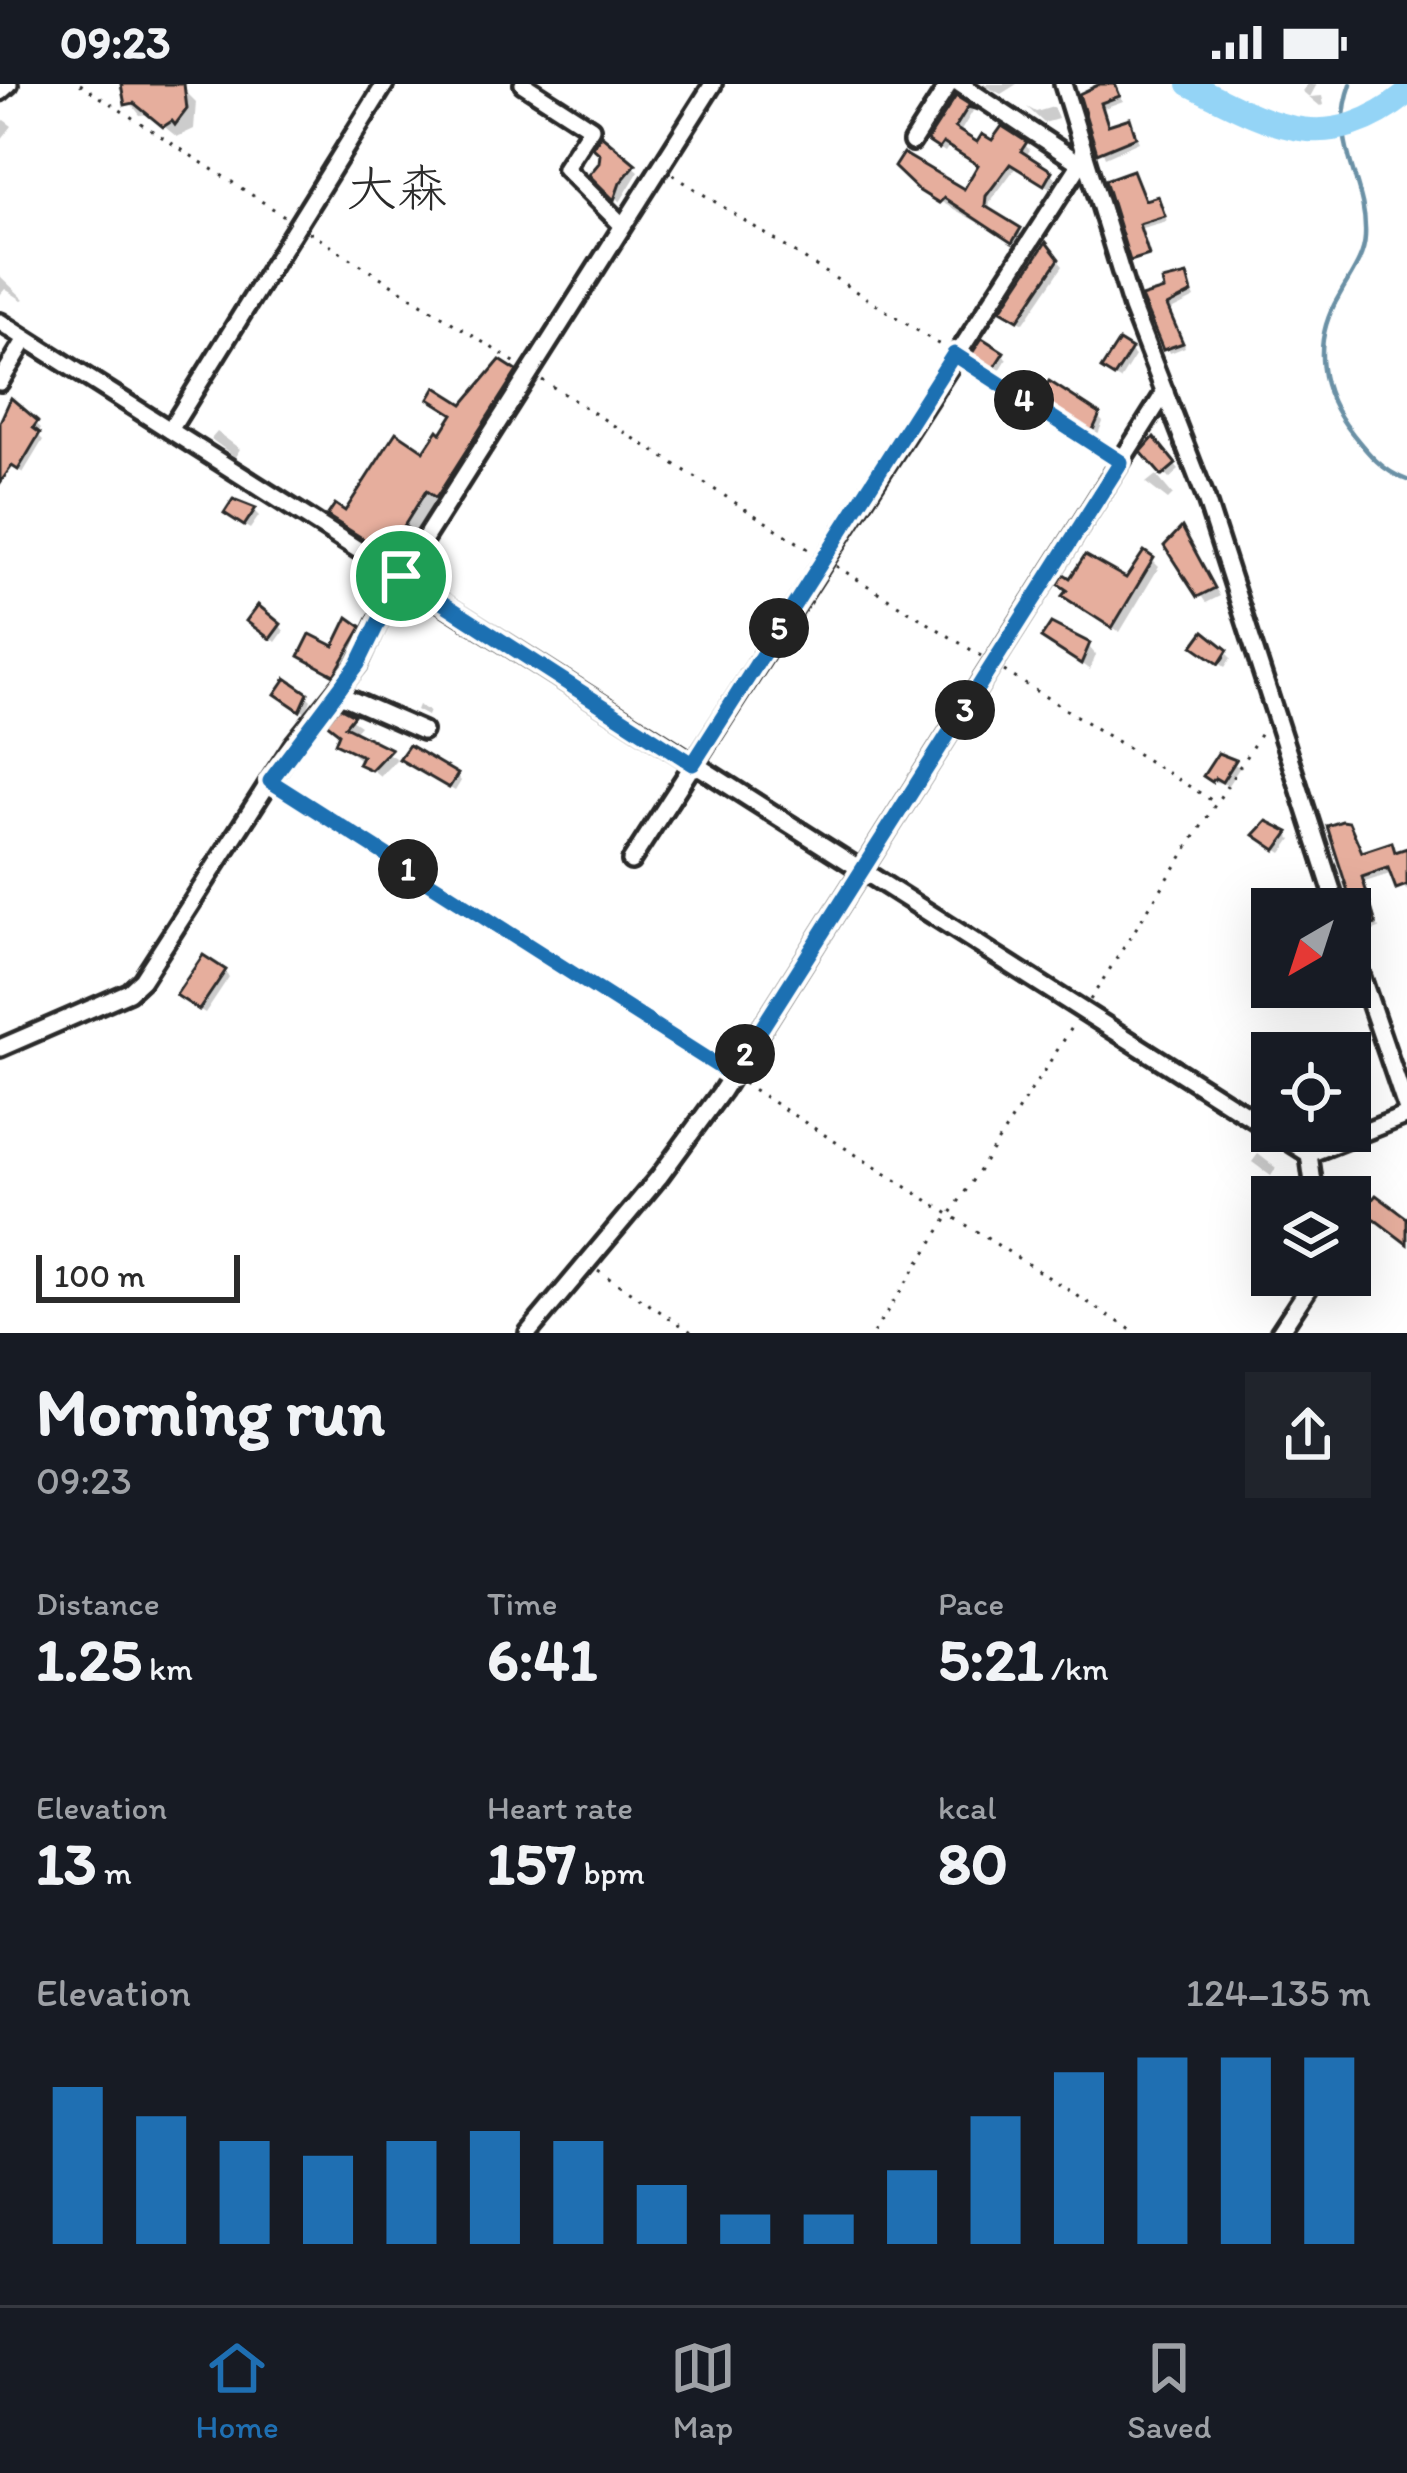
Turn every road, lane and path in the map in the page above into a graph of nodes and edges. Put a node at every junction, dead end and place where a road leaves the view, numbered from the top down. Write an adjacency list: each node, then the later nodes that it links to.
1 (9, 84): 8 (street)
2 (385, 84): 18 (street)
3 (524, 84): 12 (street)
4 (713, 84): 11 (street)
5 (949, 84): 9 (street)
6 (960, 84): 10 (street)
7 (1063, 84): 10 (street)
8 (0, 92)
9 (912, 142)
10 (1081, 160): 15 (street); 17 (street)
11 (660, 166): 12 (street); 15 (path)
12 (622, 225): 20 (street)
13 (0, 322): 14 (street)
14 (26, 339): 16 (street); 18 (street)
15 (954, 354): 19 (path); 25 (street)
16 (0, 382)
17 (1166, 392): 19 (street); 23 (street)
18 (170, 430): 20 (street)
19 (1121, 462): 21 (street)
20 (401, 576): 22 (street); 25 (street)
21 (994, 664): 27 (path); 29 (street)
22 (338, 694): 24 (street); 26 (street)
23 (1273, 715): 27 (path); 30 (street)
24 (423, 731)
25 (693, 764): 28 (street); 29 (street)
26 (270, 781): 33 (street); 34 (path)
27 (1216, 803): 32 (path)
28 (631, 861)
29 (862, 873): 32 (street); 34 (street)
30 (1331, 888)
31 (1371, 1006): 35 (street)
32 (1082, 1011): 36 (street); 40 (path)
33 (0, 1048)
34 (732, 1075): 40 (path); 41 (street)
35 (1407, 1112): 38 (street)
36 (1251, 1118)
37 (1306, 1152): 38 (street)
38 (1309, 1154): 39 (street)
39 (1312, 1176)
40 (952, 1216): 45 (path); 46 (path)
41 (586, 1264): 43 (street); 44 (path)
42 (1303, 1296): 47 (street)
43 (528, 1333)
44 (694, 1333)
45 (873, 1333)
46 (1136, 1333)
47 (1279, 1333)

